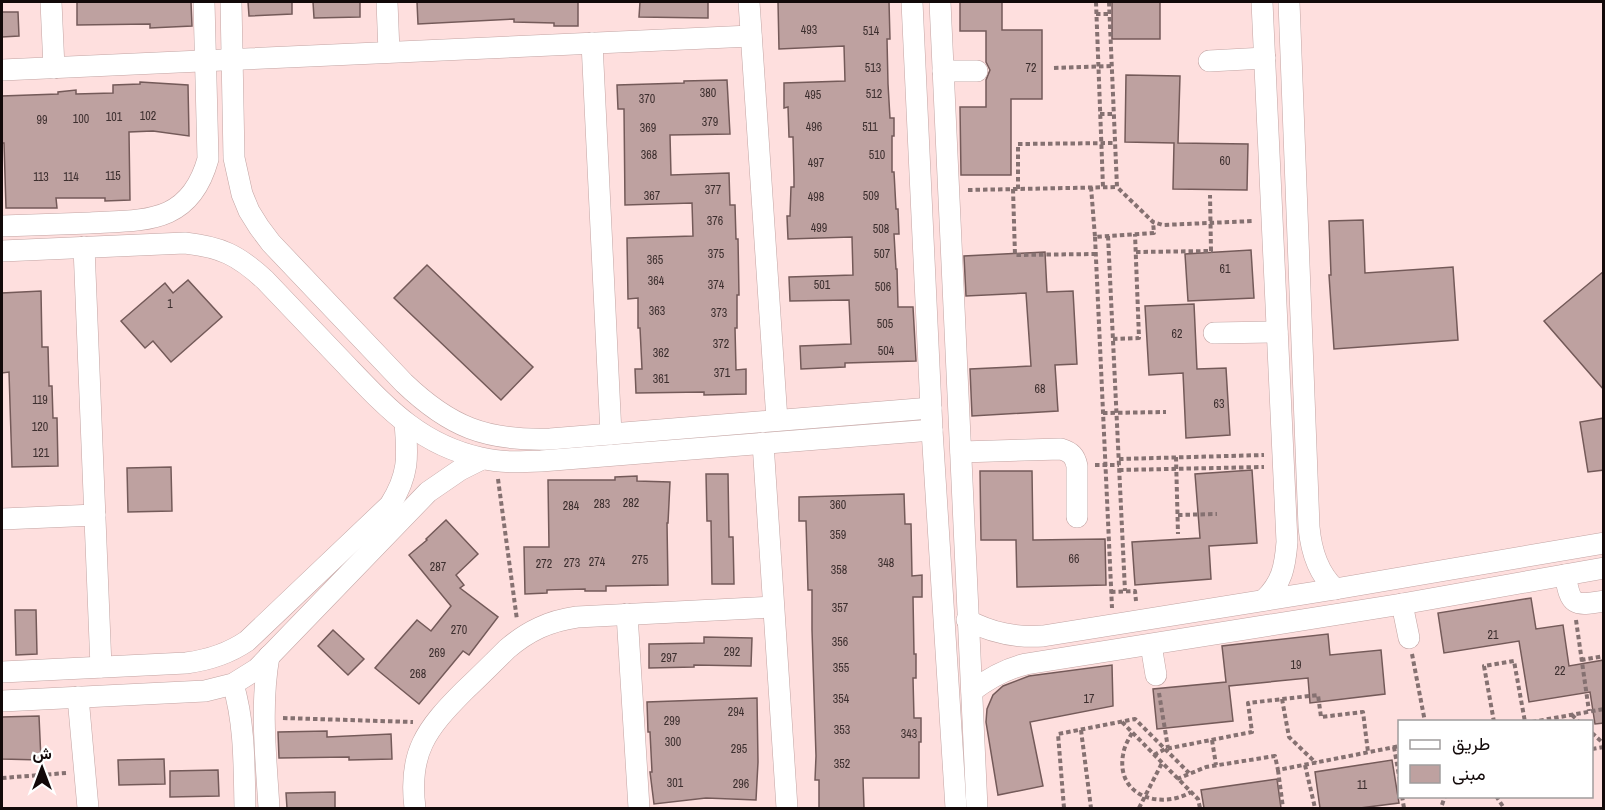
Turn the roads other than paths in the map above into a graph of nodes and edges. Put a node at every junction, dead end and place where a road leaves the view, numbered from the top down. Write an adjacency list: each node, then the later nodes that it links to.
1 (51, 2): 17 (street)
2 (204, 2): 15 (street)
3 (231, 2): 14 (street)
4 (387, 2): 12 (street)
5 (749, 2): 10 (street)
6 (912, 2): 22 (street)
7 (940, 2): 19 (street)
8 (1262, 2): 13 (street)
9 (1289, 2): 39 (street)
10 (752, 36): 11 (street); 29 (street)
11 (592, 43): 12 (street); 32 (street)
12 (388, 52): 14 (street)
13 (1264, 58): 16 (street); 26 (street)
14 (232, 60): 15 (street); 32 (street)
15 (206, 61): 17 (street); 23 (street)
16 (1209, 61)
17 (54, 68): 18 (street)
18 (2, 70)
19 (944, 71): 20 (street); 21 (street)
20 (977, 71)
21 (948, 167): 22 (street); 34 (street)
22 (920, 169): 28 (street)
23 (2, 226)
24 (84, 247): 25 (street); 30 (street); 36 (street)
25 (2, 251)
26 (1277, 332): 27 (street); 40 (street)
27 (1215, 333)
28 (932, 408): 29 (street); 31 (street)
29 (777, 420): 32 (street)
30 (405, 423): 35 (street); 56 (street)
31 (932, 430): 33 (street); 69 (street)
32 (611, 434)
33 (763, 443): 35 (street); 48 (street)
34 (961, 452): 37 (street); 50 (street)
35 (489, 459): 54 (street)
36 (95, 515): 38 (street); 56 (street)
37 (1077, 517)
38 (2, 519)
39 (1309, 527): 40 (street); 44 (street)
40 (1286, 529): 45 (street)
41 (1604, 543): 44 (street)
42 (1604, 568): 43 (street)
43 (1565, 575): 46 (street); 47 (street)
44 (1335, 589): 45 (street)
45 (1264, 600): 51 (street)
46 (1604, 601)
47 (1402, 604): 52 (street); 53 (street)
48 (773, 606): 49 (street); 68 (street)
49 (627, 614): 66 (street); 67 (street)
50 (968, 620): 51 (street); 60 (street)
51 (1043, 636): 55 (street)
52 (1409, 638)
53 (1151, 645): 55 (street); 58 (street)
54 (269, 656): 59 (street); 65 (street)
55 (1044, 662): 60 (street)
56 (101, 667): 57 (street)
57 (2, 672)
58 (1156, 675)
59 (233, 684): 61 (street); 64 (street)
60 (972, 691): 70 (street)
61 (78, 697): 62 (street); 63 (street)
62 (2, 701)
63 (88, 808)
64 (245, 808)
65 (269, 808)
66 (416, 808)
67 (639, 808)
68 (787, 808)
69 (956, 808)
70 (977, 808)

